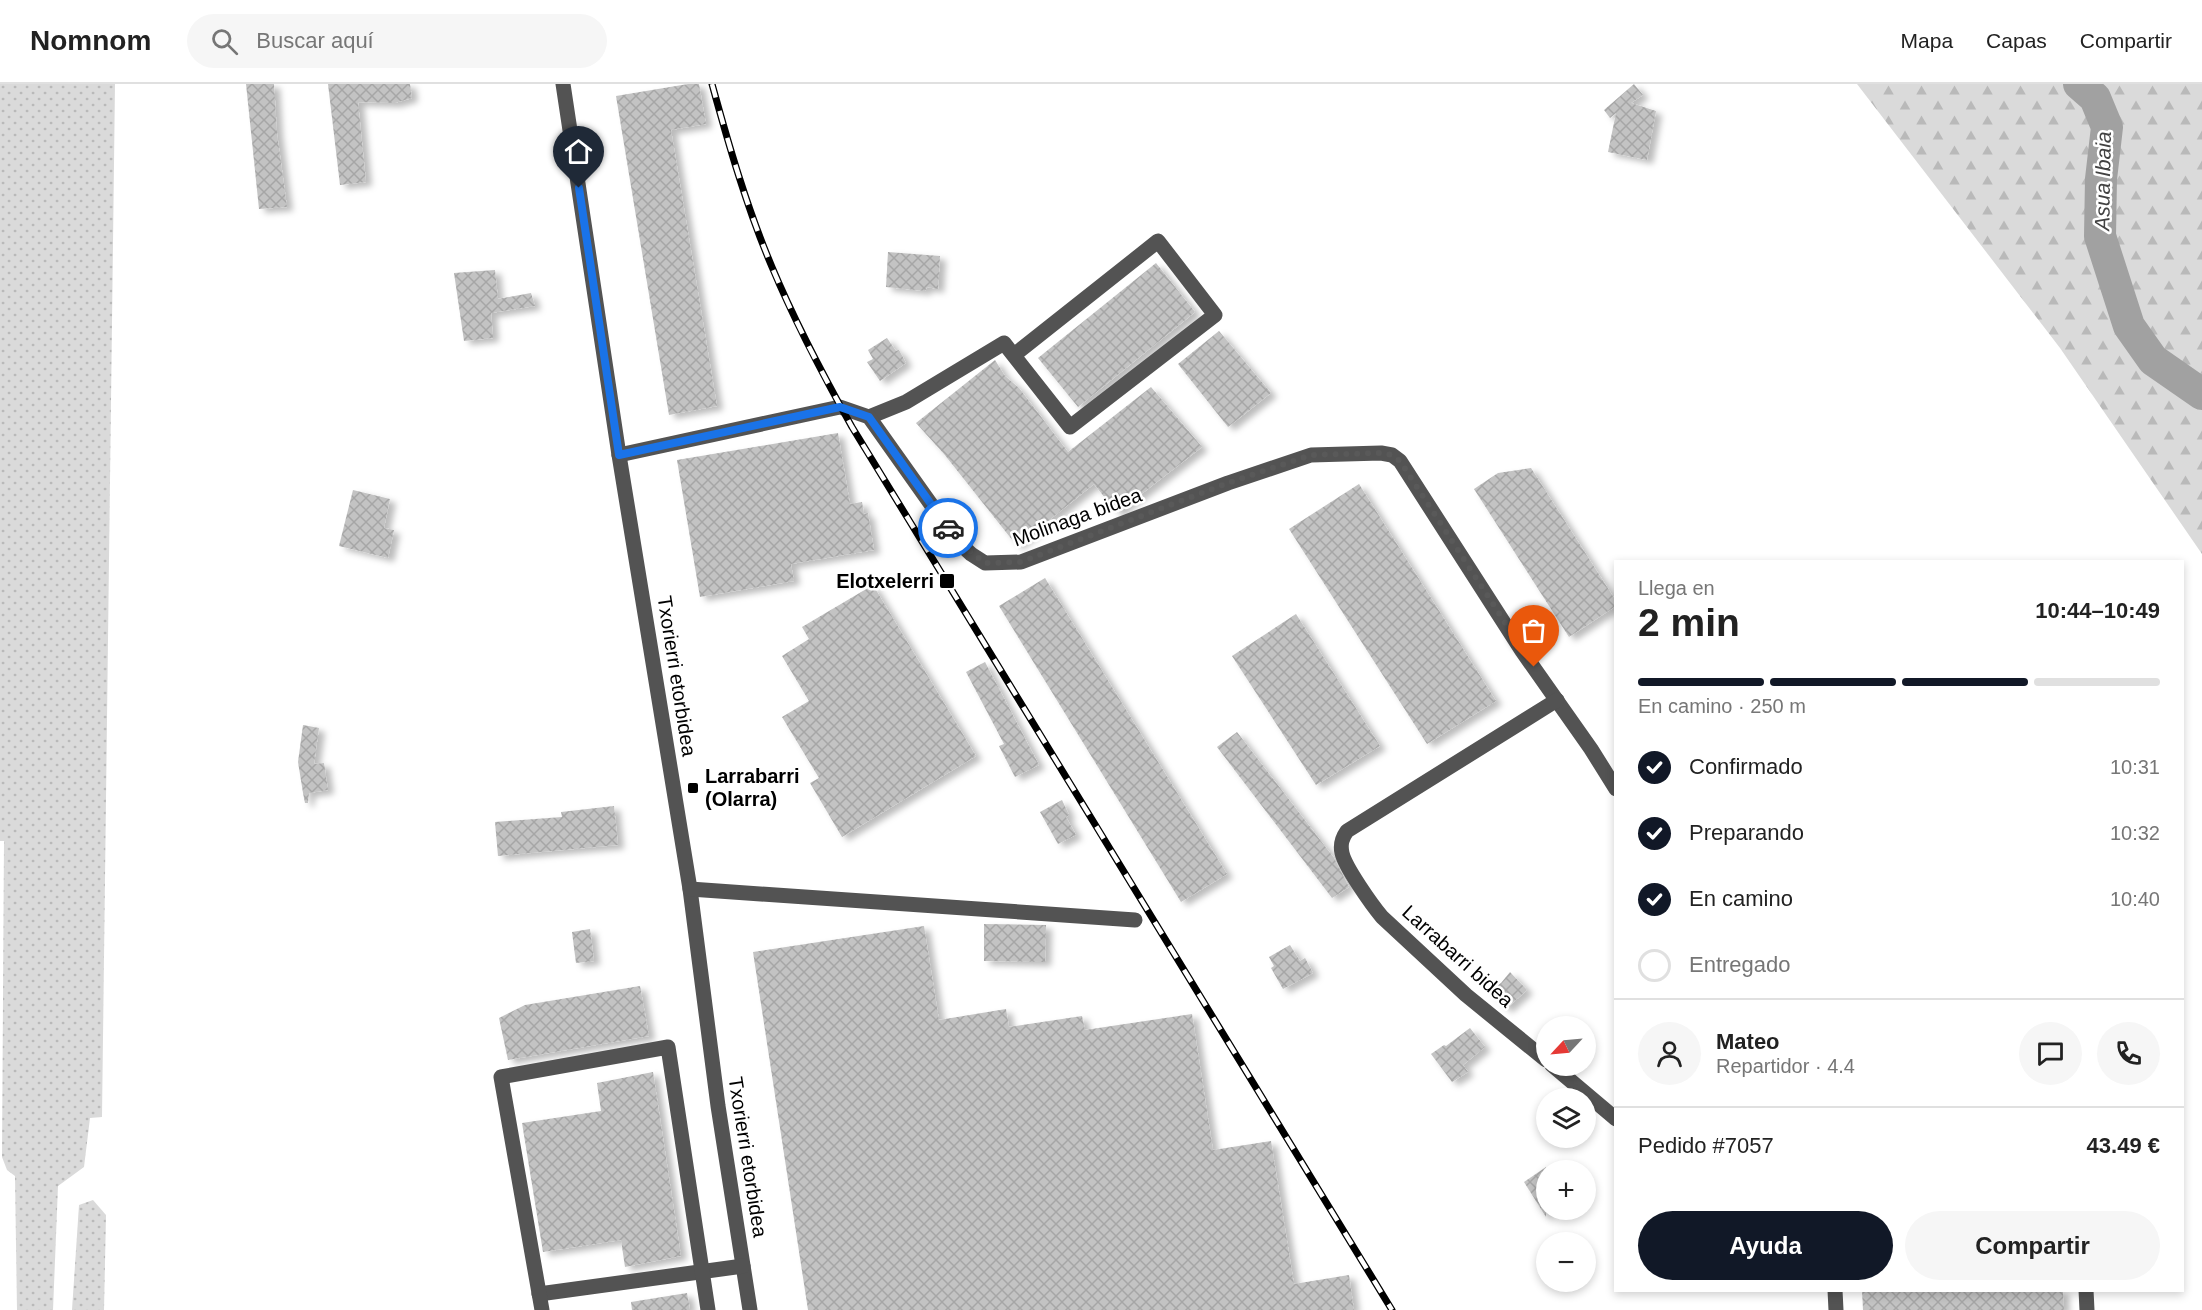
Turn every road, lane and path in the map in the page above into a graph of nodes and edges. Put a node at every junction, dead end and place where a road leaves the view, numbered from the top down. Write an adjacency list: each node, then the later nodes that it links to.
1 (563, 84): 4 (street, Txorierri etorbidea)
2 (1014, 355): 2 (street); 3 (street)
3 (869, 417): 4 (street); 5 (street, Molinaga bidea)
4 (619, 455): 7 (street, Txorierri etorbidea)
5 (1557, 700): 6 (street); 9 (street, Larrabarri bidea)
6 (1614, 786)
7 (690, 889): 8 (street); 12 (street, Txorierri etorbidea)
8 (1135, 920)
9 (1536, 1052)
10 (1565, 1076): 11 (street)
11 (1614, 1117)
12 (743, 1266): 13 (street); 19 (street, Txorierri etorbidea)
13 (702, 1272): 16 (street); 16 (street); 18 (street)
14 (1835, 1292): 20 (street)
15 (2086, 1292): 21 (street)
16 (540, 1294): 17 (street)
17 (542, 1310)
18 (708, 1310)
19 (750, 1310)
20 (1836, 1310)
21 (2087, 1310)

